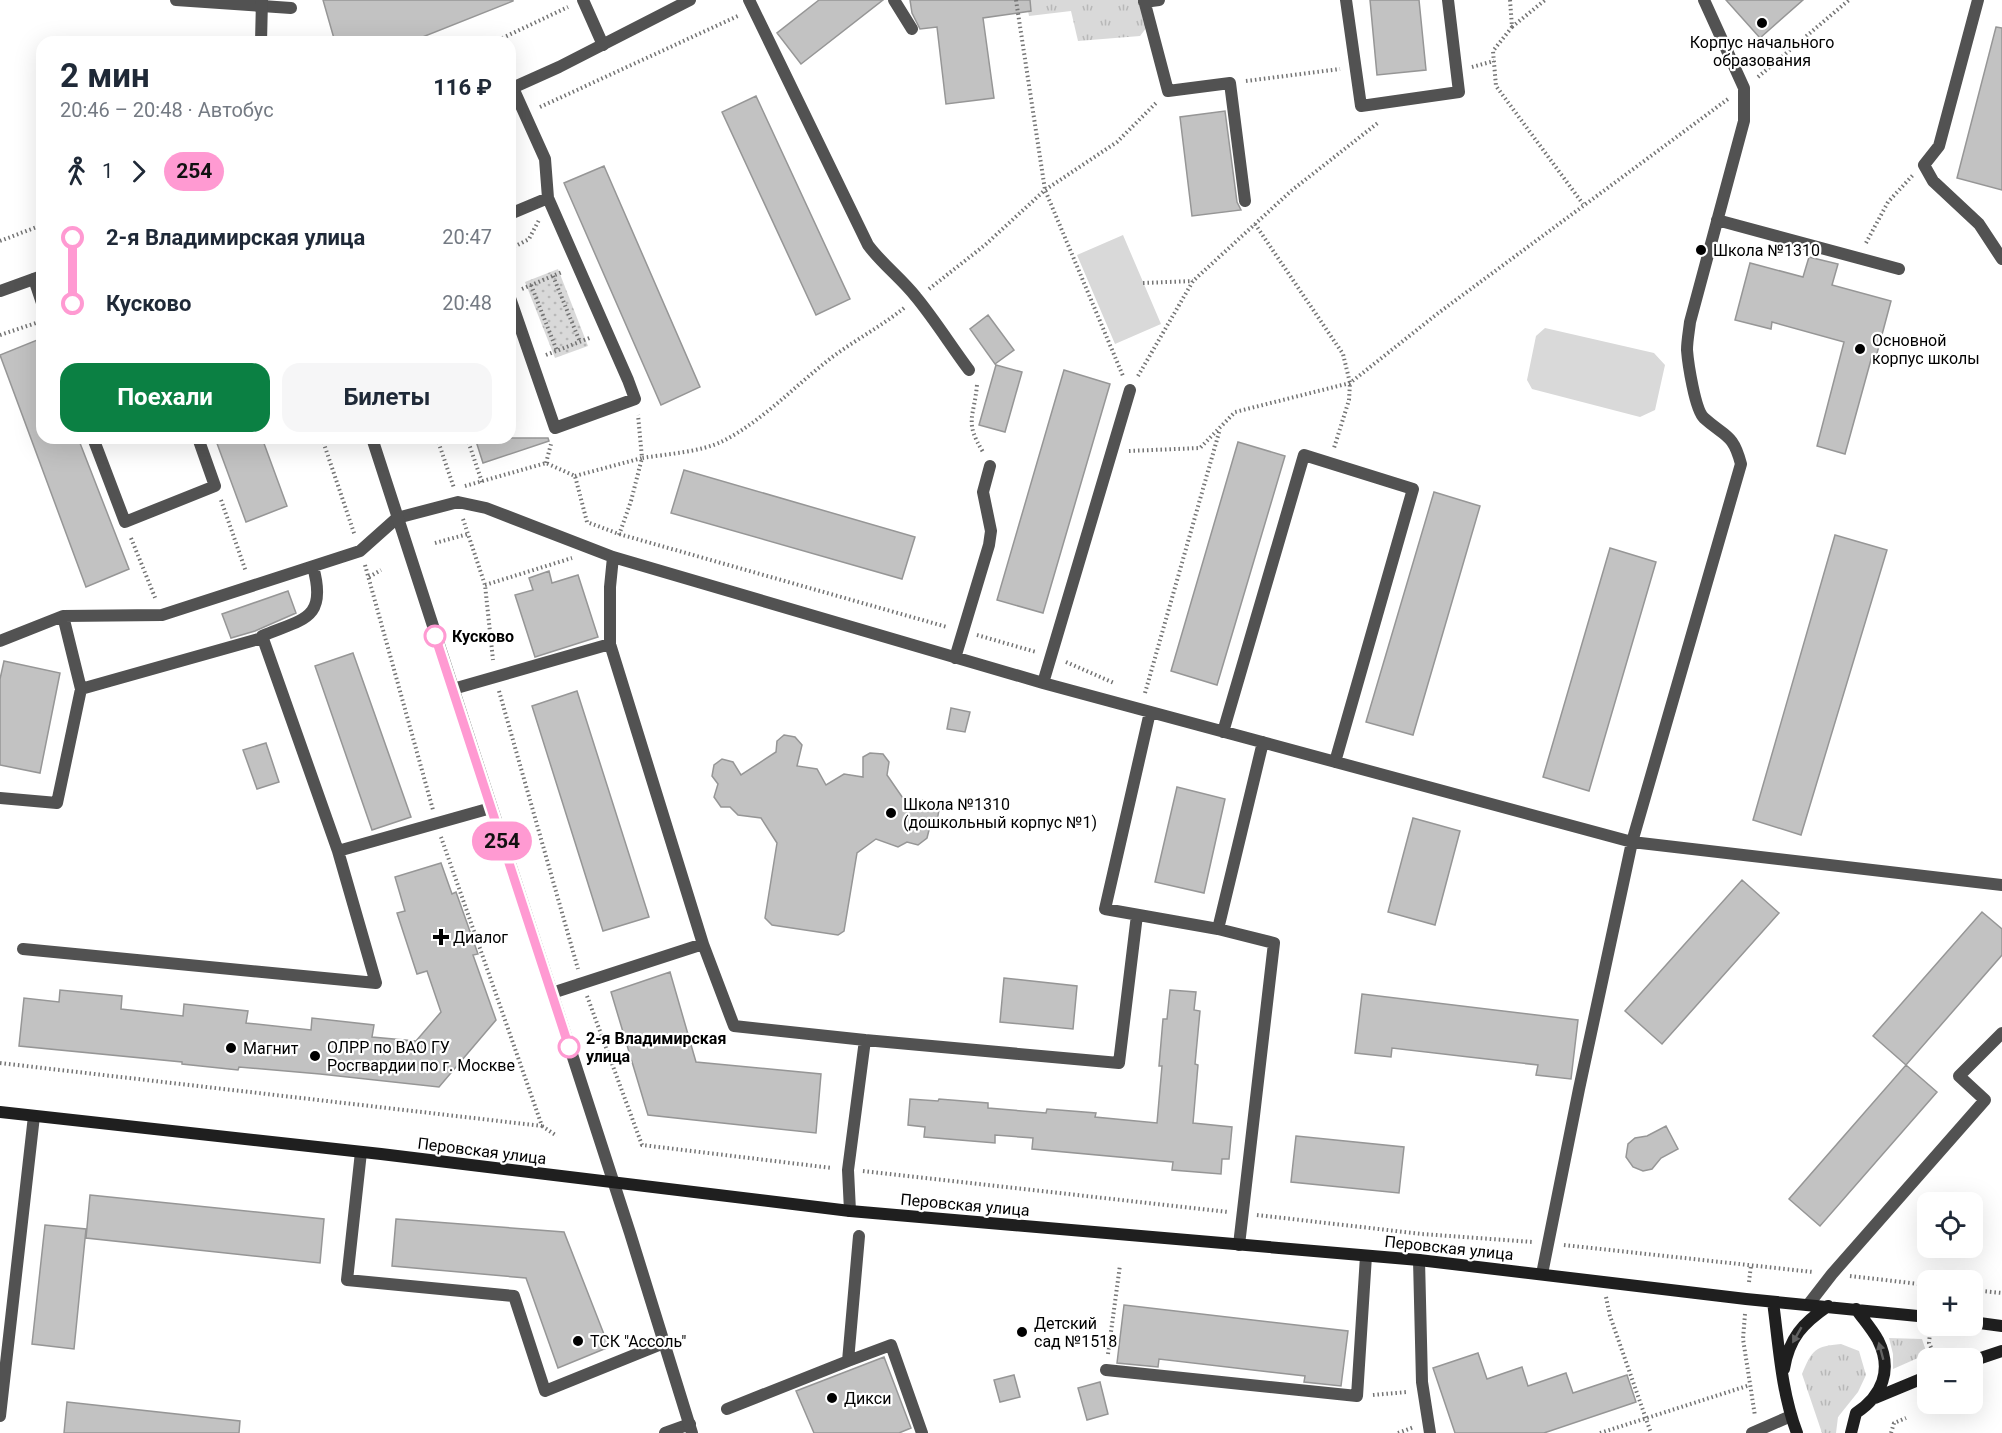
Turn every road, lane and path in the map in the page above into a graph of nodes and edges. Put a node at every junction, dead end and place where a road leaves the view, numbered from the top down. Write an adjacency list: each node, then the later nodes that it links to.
1 (176, 0): 15 (street)
2 (690, 0): 22 (street)
3 (894, 0): 19 (street)
4 (1016, 0): 32 (path)
5 (1159, 0): 13 (street)
6 (1346, 0): 23 (street)
7 (1448, 0): 23 (street)
8 (1510, 0): 18 (path)
9 (1545, 0): 18 (path)
10 (1704, 0): 26 (street)
11 (1849, 0): 26 (path)
12 (1978, 0): 31 (street)
13 (1144, 1): 27 (street)
14 (577, 2): 21 (path); 22 (street)
15 (262, 3): 17 (street); 20 (street)
16 (752, 4): 29 (path); 53 (street)
17 (291, 8)
18 (1512, 27): 35 (path)
19 (912, 29)
20 (261, 36)
21 (506, 36)
22 (603, 45): 25 (street)
23 (1355, 68): 24 (path)
24 (1230, 83): 27 (street); 34 (street)
25 (516, 86)
26 (1744, 88): 35 (path); 37 (street)
27 (1168, 91): 32 (path)
28 (516, 97): 29 (street)
29 (524, 114): 33 (street)
30 (1381, 120): 38 (path)
31 (1924, 165): 42 (path); 43 (street)
32 (1045, 190): 53 (path); 63 (path)
33 (547, 199): 36 (street); 41 (path); 44 (street)
34 (1245, 201)
35 (1583, 204): 62 (path)
36 (516, 212)
37 (1717, 220): 42 (street); 115 (street)
38 (1255, 224): 48 (path); 62 (path)
39 (36, 227): 40 (path)
40 (0, 241)
41 (516, 246)
42 (1858, 258): 45 (street)
43 (2002, 259)
44 (578, 265): 46 (path); 56 (street)
45 (1899, 269)
46 (553, 276): 50 (path); 58 (path)
47 (36, 279): 52 (street)
48 (1193, 281): 49 (path); 63 (path)
49 (1143, 283)
50 (531, 285): 51 (path); 59 (path)
51 (520, 289)
52 (0, 291)
53 (917, 298): 61 (street); 72 (path)
54 (516, 315): 60 (street)
55 (36, 323): 57 (path)
56 (607, 331): 58 (path); 64 (street)
57 (0, 334)
58 (580, 342): 59 (path)
59 (557, 351): 60 (path)
60 (532, 361): 64 (street)
61 (969, 370): 74 (path)
62 (1350, 383): 65 (path); 73 (path)
63 (1130, 390): 71 (street)
64 (635, 399): 72 (path)
65 (1220, 428): 71 (path); 107 (path)
66 (95, 444): 81 (street)
67 (200, 444): 77 (street)
68 (374, 444): 80 (street)
69 (439, 444): 78 (path)
70 (469, 444): 76 (path)
71 (1112, 452): 99 (street)
72 (642, 458): 75 (path); 84 (path)
73 (1329, 463): 110 (street); 112 (street)
74 (990, 466): 95 (street)
75 (575, 476): 76 (path); 82 (path)
76 (482, 482): 78 (path)
77 (215, 486): 81 (street); 92 (path)
78 (454, 489): 79 (path)
79 (458, 502): 80 (street); 83 (path); 86 (street)
80 (397, 518): 88 (street); 105 (street)
81 (125, 522): 93 (path)
82 (587, 522): 84 (path); 86 (path)
83 (468, 534): 85 (path); 91 (path)
84 (619, 534): 87 (path); 95 (path)
85 (435, 543)
86 (580, 544): 87 (street); 91 (path)
87 (613, 557): 98 (street); 100 (street)
88 (313, 567): 92 (street); 96 (street)
89 (381, 570): 90 (path)
90 (369, 577)
91 (485, 585): 101 (path)
92 (251, 587): 93 (street)
93 (162, 615): 94 (street)
94 (63, 616): 97 (street); 104 (street)
95 (964, 632): 99 (path); 100 (street)
96 (262, 638): 104 (street); 116 (street)
97 (0, 641)
98 (610, 644): 101 (street); 120 (street)
99 (1052, 656): 102 (street); 103 (path)
100 (956, 658): 102 (street)
101 (495, 677): 105 (street); 122 (path)
102 (1043, 683): 109 (street)
103 (1124, 687)
104 (81, 689): 113 (street)
105 (453, 689): 114 (street)
106 (1134, 691): 107 (path)
107 (1144, 696): 108 (path)
108 (1155, 698)
109 (1149, 712): 110 (street); 118 (street)
110 (1223, 732): 111 (street)
111 (1263, 742): 112 (street); 119 (street)
112 (1335, 762): 115 (street)
113 (0, 798)
114 (491, 807): 116 (street); 123 (street)
115 (1632, 842): 117 (street); 136 (street)
116 (338, 851): 121 (street)
117 (2002, 885)
118 (1137, 915): 119 (street); 125 (street)
119 (1218, 929): 134 (street)
120 (703, 944): 122 (street); 125 (street)
121 (23, 950)
122 (582, 982): 123 (street); 131 (path)
123 (552, 993): 132 (street)
124 (2002, 1033): 143 (street)
125 (865, 1040): 131 (street)
126 (0, 1112): 127 (main road, Перовская улица)
127 (34, 1116): 130 (main road, Перовская улица); 168 (street)
128 (542, 1126): 129 (path)
129 (557, 1136)
130 (360, 1152): 132 (main road, Перовская улица); 156 (street)
131 (848, 1170): 133 (street); 134 (path)
132 (614, 1184): 133 (main road, Перовская улица); 156 (street)
133 (850, 1211): 137 (main road, Перовская улица)
134 (1243, 1214): 136 (path); 137 (street)
135 (859, 1236): 159 (street)
136 (1548, 1243): 141 (path); 142 (street)
137 (1239, 1245): 138 (main road, Перовская улица)
138 (1365, 1256): 139 (main road, Перовская улица); 165 (street)
139 (1419, 1260): 142 (main road, Перовская улица); 164 (street)
140 (1120, 1265): 160 (path)
141 (1751, 1265): 143 (path); 148 (path)
142 (1542, 1274): 144 (main road, Перовская улица)
143 (1832, 1274): 145 (path); 150 (street)
144 (1602, 1282): 148 (main road, Перовская улица); 171 (path)
145 (1917, 1284)
146 (1983, 1291): 147 (path)
147 (2002, 1293)
148 (1746, 1299): 149 (main road, Перовская улица); 163 (path)
149 (1773, 1302): 150 (main road, Перовская улица); 161 (main road)
150 (1808, 1305): 151 (main road, Перовская улица)
151 (1828, 1306): 152 (main road, Перовская улица); 161 (main road, one-way to 161)
152 (1856, 1309): 153 (main road, Перовская улица); 166 (main road, one-way to 152)
153 (1917, 1316)
154 (1983, 1323): 155 (main road)
155 (2002, 1326)
156 (664, 1343): 172 (street)
157 (2002, 1351): 158 (main road)
158 (1983, 1357)
159 (848, 1361): 167 (street); 175 (street)
160 (1106, 1370): 165 (street)
161 (1782, 1376): 169 (main road)
162 (1917, 1381): 166 (main road)
163 (1750, 1385): 171 (path); 173 (path)
164 (1423, 1391): 165 (path); 176 (street)
165 (1357, 1396)
166 (1875, 1398): 180 (main road)
167 (727, 1409)
168 (0, 1416)
169 (1791, 1416): 173 (street); 179 (main road)
170 (1906, 1418): 181 (path)
171 (1646, 1419): 177 (path); 178 (path)
172 (691, 1429): 174 (street)
173 (1755, 1432)
174 (666, 1433)
175 (922, 1433)
176 (1430, 1433)
177 (1600, 1433)
178 (1652, 1433)
179 (1797, 1433)
180 (1851, 1433)
181 (1891, 1433)

